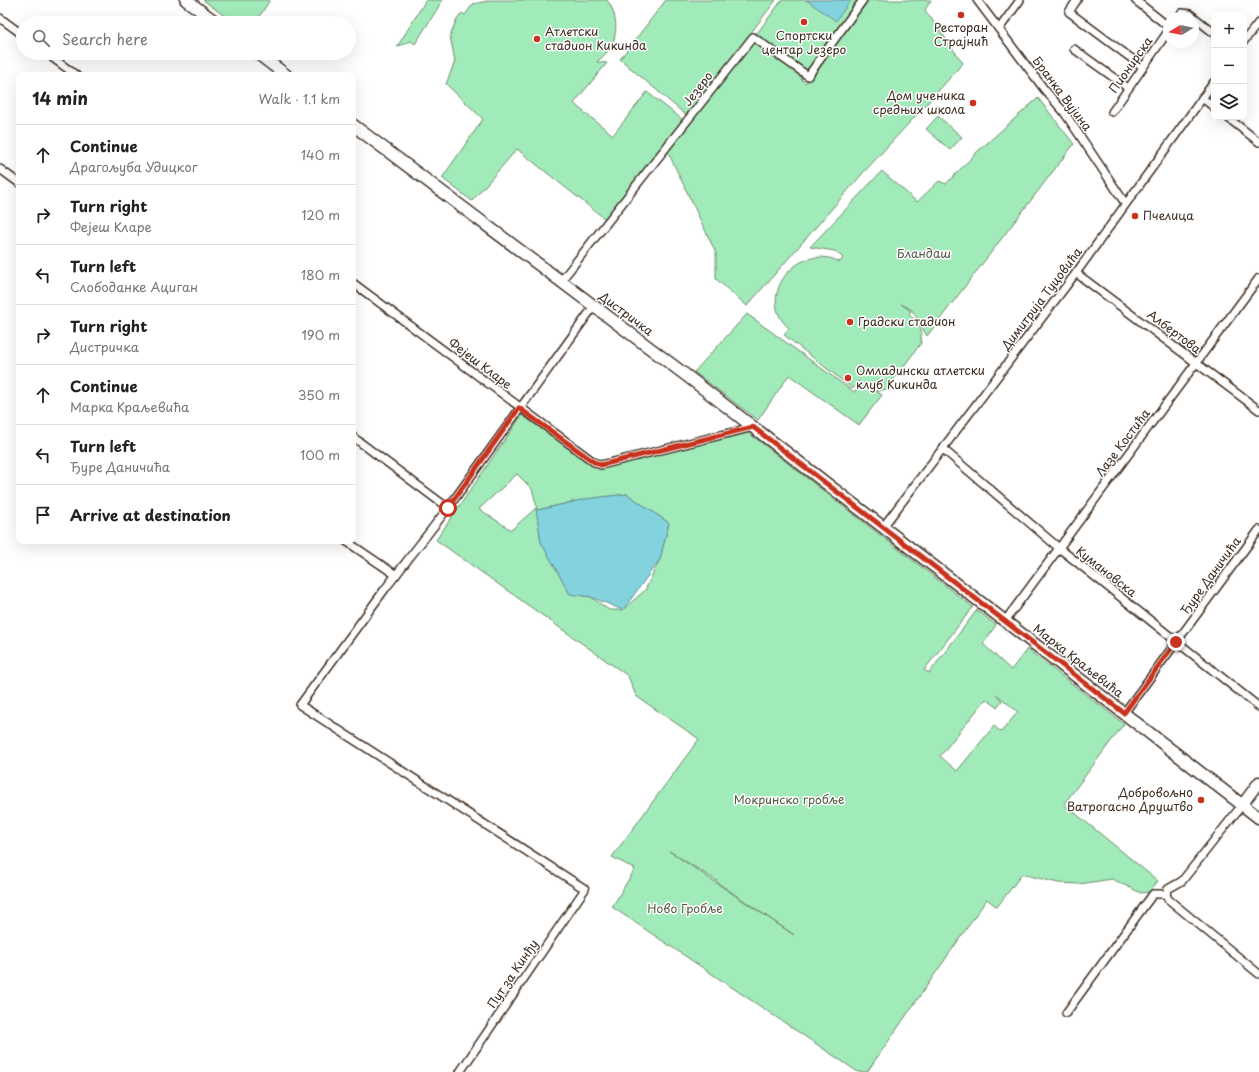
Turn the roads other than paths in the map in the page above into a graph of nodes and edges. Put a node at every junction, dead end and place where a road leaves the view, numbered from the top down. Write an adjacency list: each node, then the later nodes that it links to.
1 (186, 0): 7 (main road)
2 (863, 0): 36 (street, Језеро)
3 (977, 0): 12 (street, Бранка Вујина)
4 (1020, 0): 12 (street)
5 (1077, 0): 20 (street)
6 (1135, 0): 10 (street)
7 (208, 16)
8 (0, 18): 13 (street)
9 (1199, 21): 14 (street)
10 (1163, 22)
11 (1259, 22): 15 (street)
12 (999, 29): 33 (street, Бранка Вујина)
13 (16, 31)
14 (1211, 31)
15 (1247, 37)
16 (1163, 39): 20 (street, Пионирска)
17 (1074, 49): 24 (street)
18 (56, 60): 21 (street)
19 (266, 60): 22 (main road)
20 (1143, 67): 24 (street, Пионирска)
21 (72, 72)
22 (282, 72)
23 (1212, 84): 25 (street, Димитрија Туцовића)
24 (1128, 88): 27 (street, Пионирска)
25 (1202, 98): 26 (street); 33 (street, Димитрија Туцовића)
26 (1211, 105)
27 (1112, 112)
28 (1231, 120): 30 (street)
29 (356, 127): 36 (main road, Дистричка)
30 (1259, 142)
31 (0, 169): 32 (street)
32 (16, 181)
33 (1126, 203): 34 (street, Димитрија Туцовића)
34 (1076, 273): 39 (street, Албертова); 44 (street, Димитрија Туцовића)
35 (1259, 278): 39 (street, Лазе Костића)
36 (561, 281): 38 (main road, Дистричка)
37 (356, 285): 40 (street, Фејеш Кларе)
38 (594, 306): 40 (street); 42 (main road, Дистричка)
39 (1196, 363): 41 (street, Албертова); 49 (street, Лазе Костића)
40 (519, 408): 42 (street, Фејеш Кларе); 45 (street)
41 (1259, 410)
42 (753, 427): 46 (main road, Дистричка)
43 (356, 439): 45 (street)
44 (943, 450): 46 (street, Димитрија Туцовића); 49 (street, Кумановска)
45 (448, 508): 50 (street)
46 (882, 526): 51 (main road, Марка Краљевића)
47 (1259, 530): 52 (street, Ђуре Даничића)
48 (350, 544): 50 (street)
49 (1059, 548): 51 (street, Лазе Костића); 52 (street, Кумановска)
50 (396, 575): 61 (street, Пут за Кинђу)
51 (1005, 620): 54 (main road, Марка Краљевића)
52 (1176, 642): 53 (street, Кумановска); 54 (street, Ђуре Даничића)
53 (1259, 707)
54 (1124, 713): 56 (main road, Марка Краљевића)
55 (1259, 782): 56 (street)
56 (1242, 805): 57 (main road, Марка Краљевића); 58 (street)
57 (1259, 818)
58 (1166, 894): 59 (street); 60 (street)
59 (1259, 974)
60 (1066, 1013)
61 (460, 1072)

